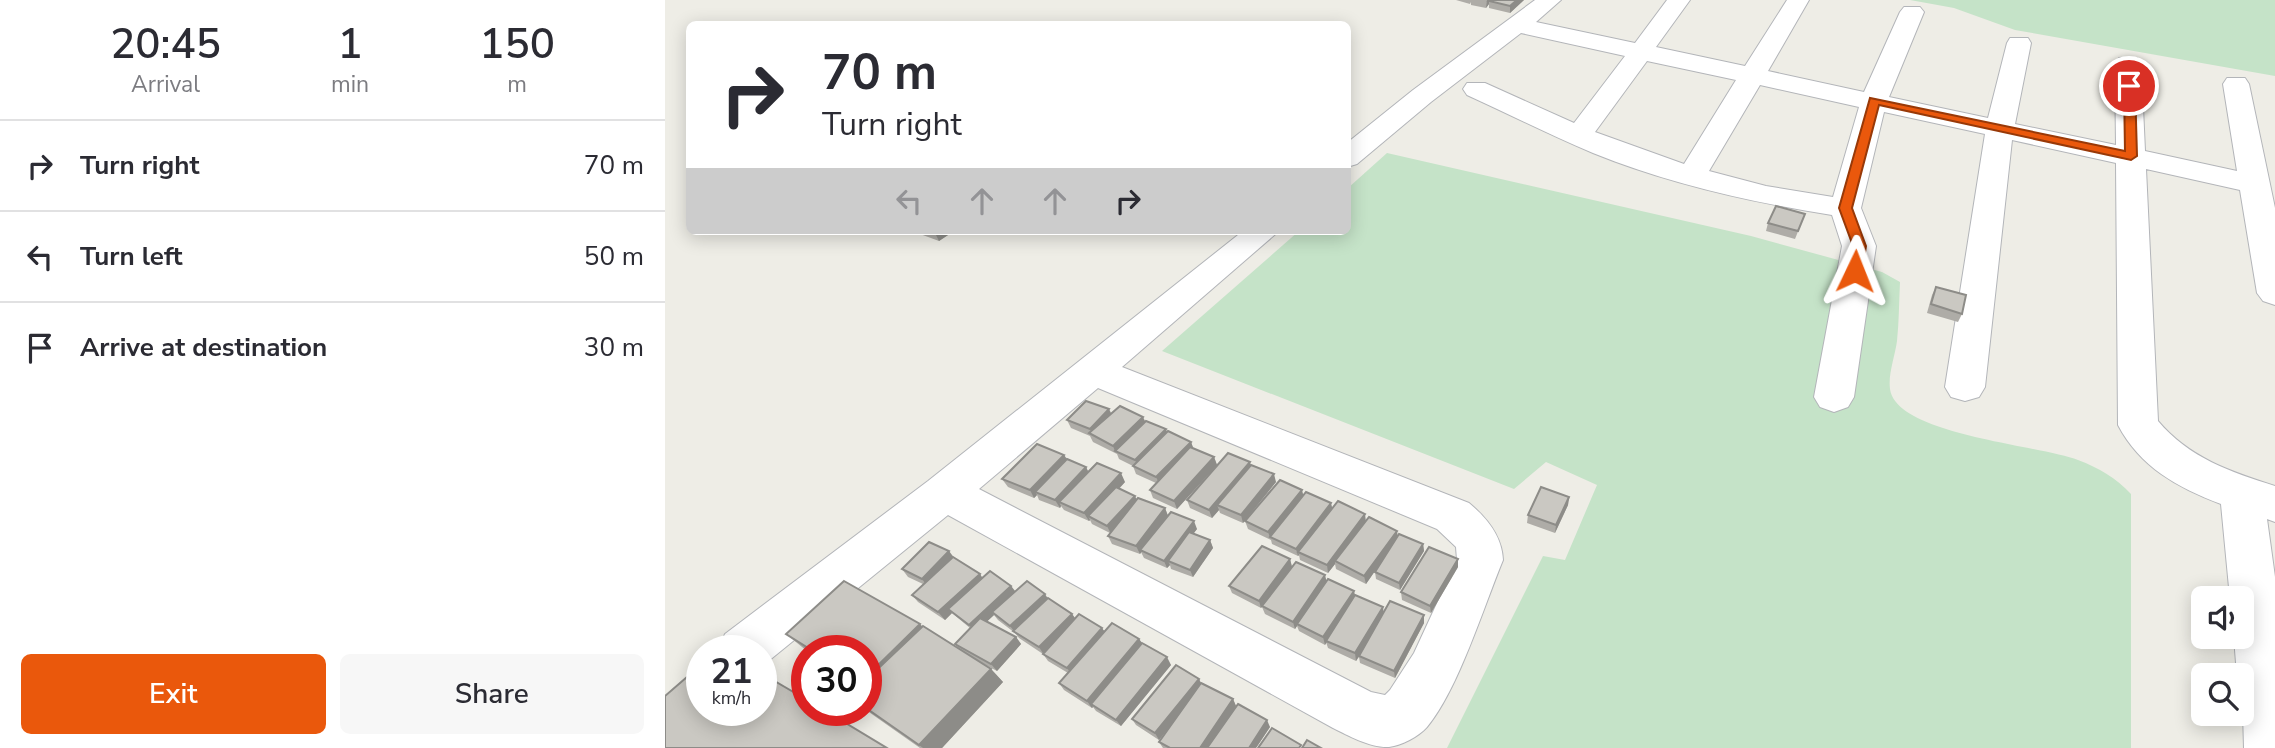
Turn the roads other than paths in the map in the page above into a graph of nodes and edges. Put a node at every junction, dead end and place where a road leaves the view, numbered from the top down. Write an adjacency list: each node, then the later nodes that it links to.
1 (1550, 0): 5 (street)
2 (1679, 0): 7 (street)
3 (1798, 0): 9 (street)
4 (1912, 12): 12 (street)
5 (1517, 25): 7 (street); 15 (street)
6 (2019, 43): 13 (street)
7 (1639, 51): 9 (street); 14 (street)
8 (2128, 63): 16 (street)
9 (1754, 75): 12 (street); 17 (street)
10 (2236, 84): 18 (street)
11 (1476, 89): 14 (street)
12 (1874, 100): 13 (street); 19 (street)
13 (2000, 126): 16 (street); 23 (street)
14 (1579, 135): 17 (street)
15 (1351, 155)
16 (2131, 156): 18 (street); 26 (street)
17 (1692, 175): 19 (street)
18 (2255, 184): 21 (street)
19 (1845, 208): 24 (street)
20 (1258, 235): 22 (street)
21 (2275, 293)
22 (1091, 370): 25 (street); 25 (street)
23 (1965, 387)
24 (1834, 397)
25 (943, 494): 27 (street)
26 (2259, 499): 28 (street)
27 (763, 635)
28 (2271, 748)

